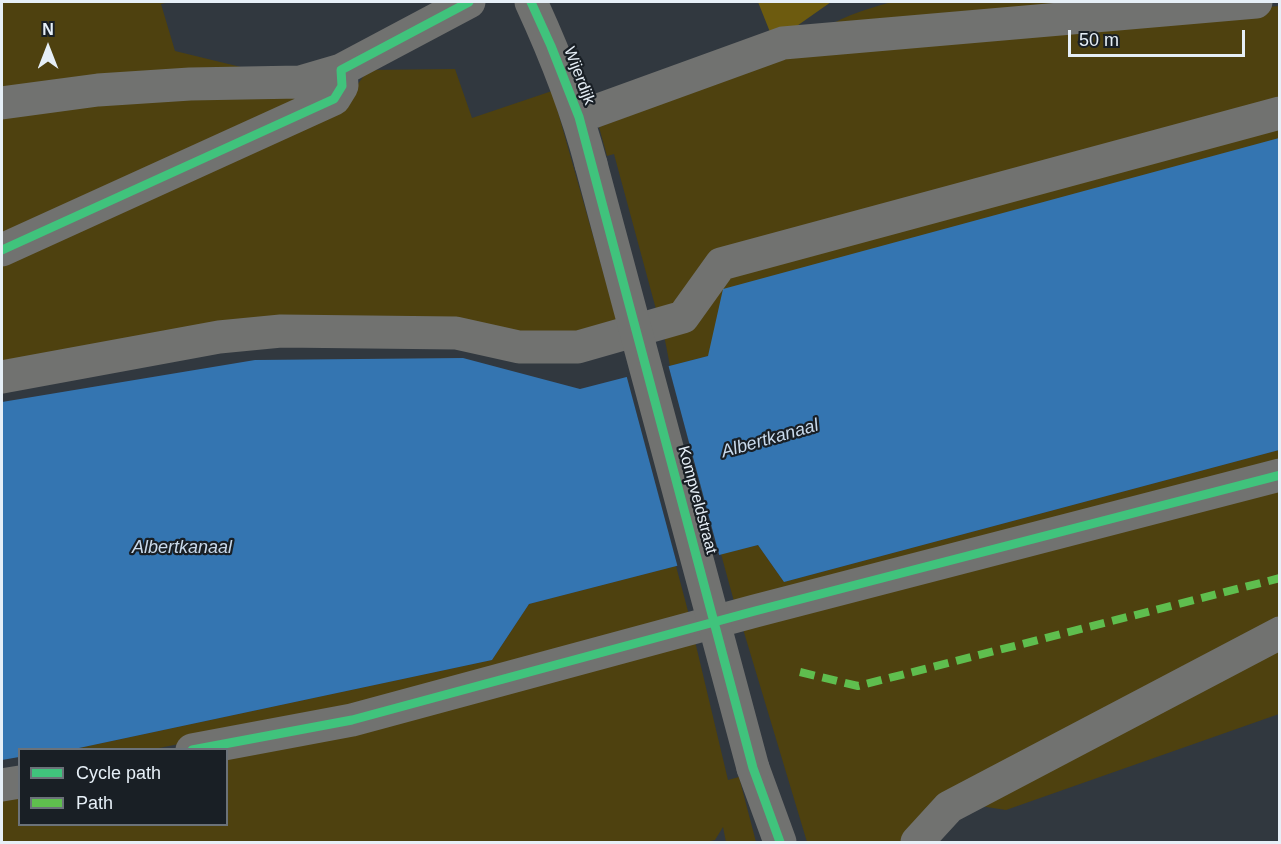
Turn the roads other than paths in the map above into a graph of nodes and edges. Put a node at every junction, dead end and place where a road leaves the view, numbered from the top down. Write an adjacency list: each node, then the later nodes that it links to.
1 (469, 2): 4 (street)
2 (531, 2): 7 (street, Wijerdijk)
3 (1256, 2): 7 (street)
4 (341, 69): 5 (street); 9 (street)
5 (2, 103)
6 (1280, 113): 10 (street)
7 (579, 117): 8 (street, Wijerdijk)
8 (591, 164): 16 (street, Kompveldstraat, bridge)
9 (2, 250)
10 (2, 377)
11 (1280, 475): 13 (street)
12 (1280, 633): 17 (street)
13 (203, 748)
14 (18, 782): 15 (street)
15 (2, 785)
16 (780, 843)
17 (917, 843)

